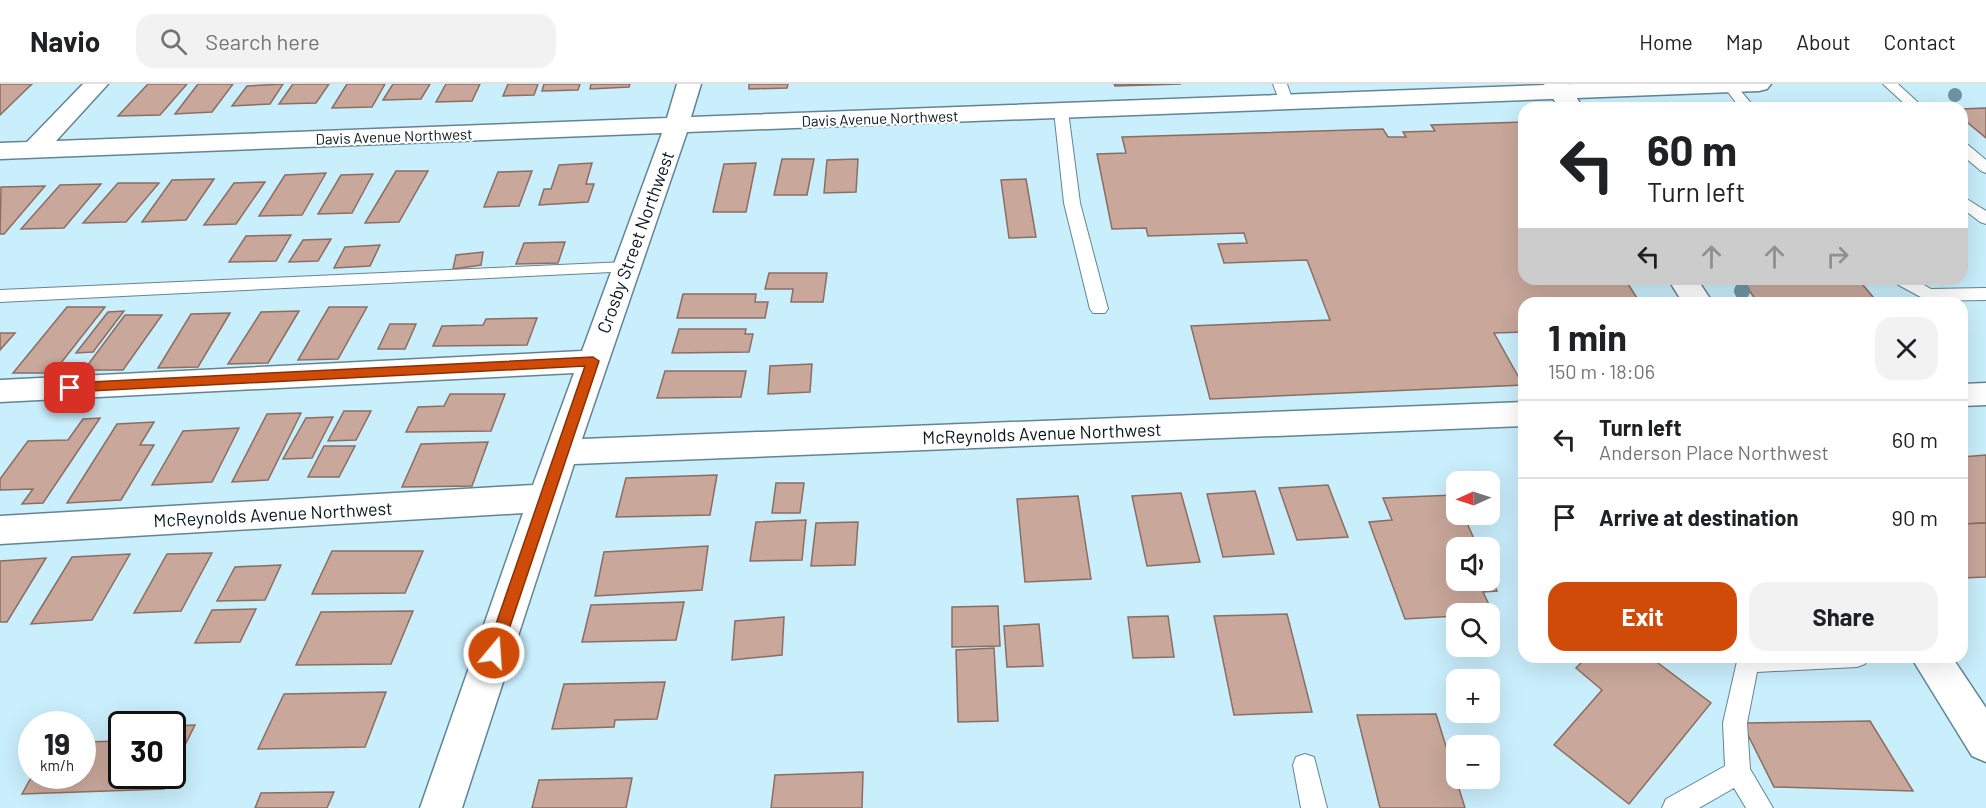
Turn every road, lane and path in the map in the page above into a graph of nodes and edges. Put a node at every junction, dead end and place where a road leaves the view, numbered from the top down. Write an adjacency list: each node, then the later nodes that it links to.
1 (96, 84): 12 (street)
2 (689, 84): 11 (street, Crosby Street Northwest)
3 (1759, 84): 5 (street, Davis Avenue Northwest)
4 (1890, 84): 9 (lane)
5 (1728, 85): 7 (street, Davis Avenue Northwest); 8 (lane)
6 (1283, 93): 7 (street, Davis Avenue Northwest); 10 (street, Davis Avenue Northwest)
7 (1563, 95)
8 (1743, 102)
9 (1910, 102)
10 (1061, 111): 11 (street, Davis Avenue Northwest); 22 (lane)
11 (676, 125): 12 (street, Davis Avenue Northwest); 18 (street, Crosby Street Northwest)
12 (35, 149): 13 (street, Davis Avenue Northwest)
13 (0, 150)
14 (1968, 152): 15 (lane)
15 (1986, 168)
16 (1968, 206): 17 (lane)
17 (1986, 219)
18 (626, 267): 21 (lane); 23 (street, Crosby Street Northwest)
19 (1911, 285): 20 (lane)
20 (1986, 294)
21 (0, 296)
22 (1099, 309)
23 (593, 361): 24 (street); 28 (street, Crosby Street Northwest)
24 (0, 391)
25 (1986, 394): 26 (street)
26 (1968, 395)
27 (1518, 414): 28 (street, McReynolds Avenue Northwest)
28 (561, 452): 29 (street, Crosby Street Northwest)
29 (546, 498): 30 (street, McReynolds Avenue Northwest); 36 (street, Crosby Street Northwest)
30 (0, 530)
31 (1747, 663): 35 (lane)
32 (1934, 663): 33 (street)
33 (1986, 742)
34 (1305, 765): 37 (lane)
35 (1738, 772): 38 (lane); 39 (lane)
36 (441, 808)
37 (1314, 808)
38 (1675, 808)
39 (1760, 808)

